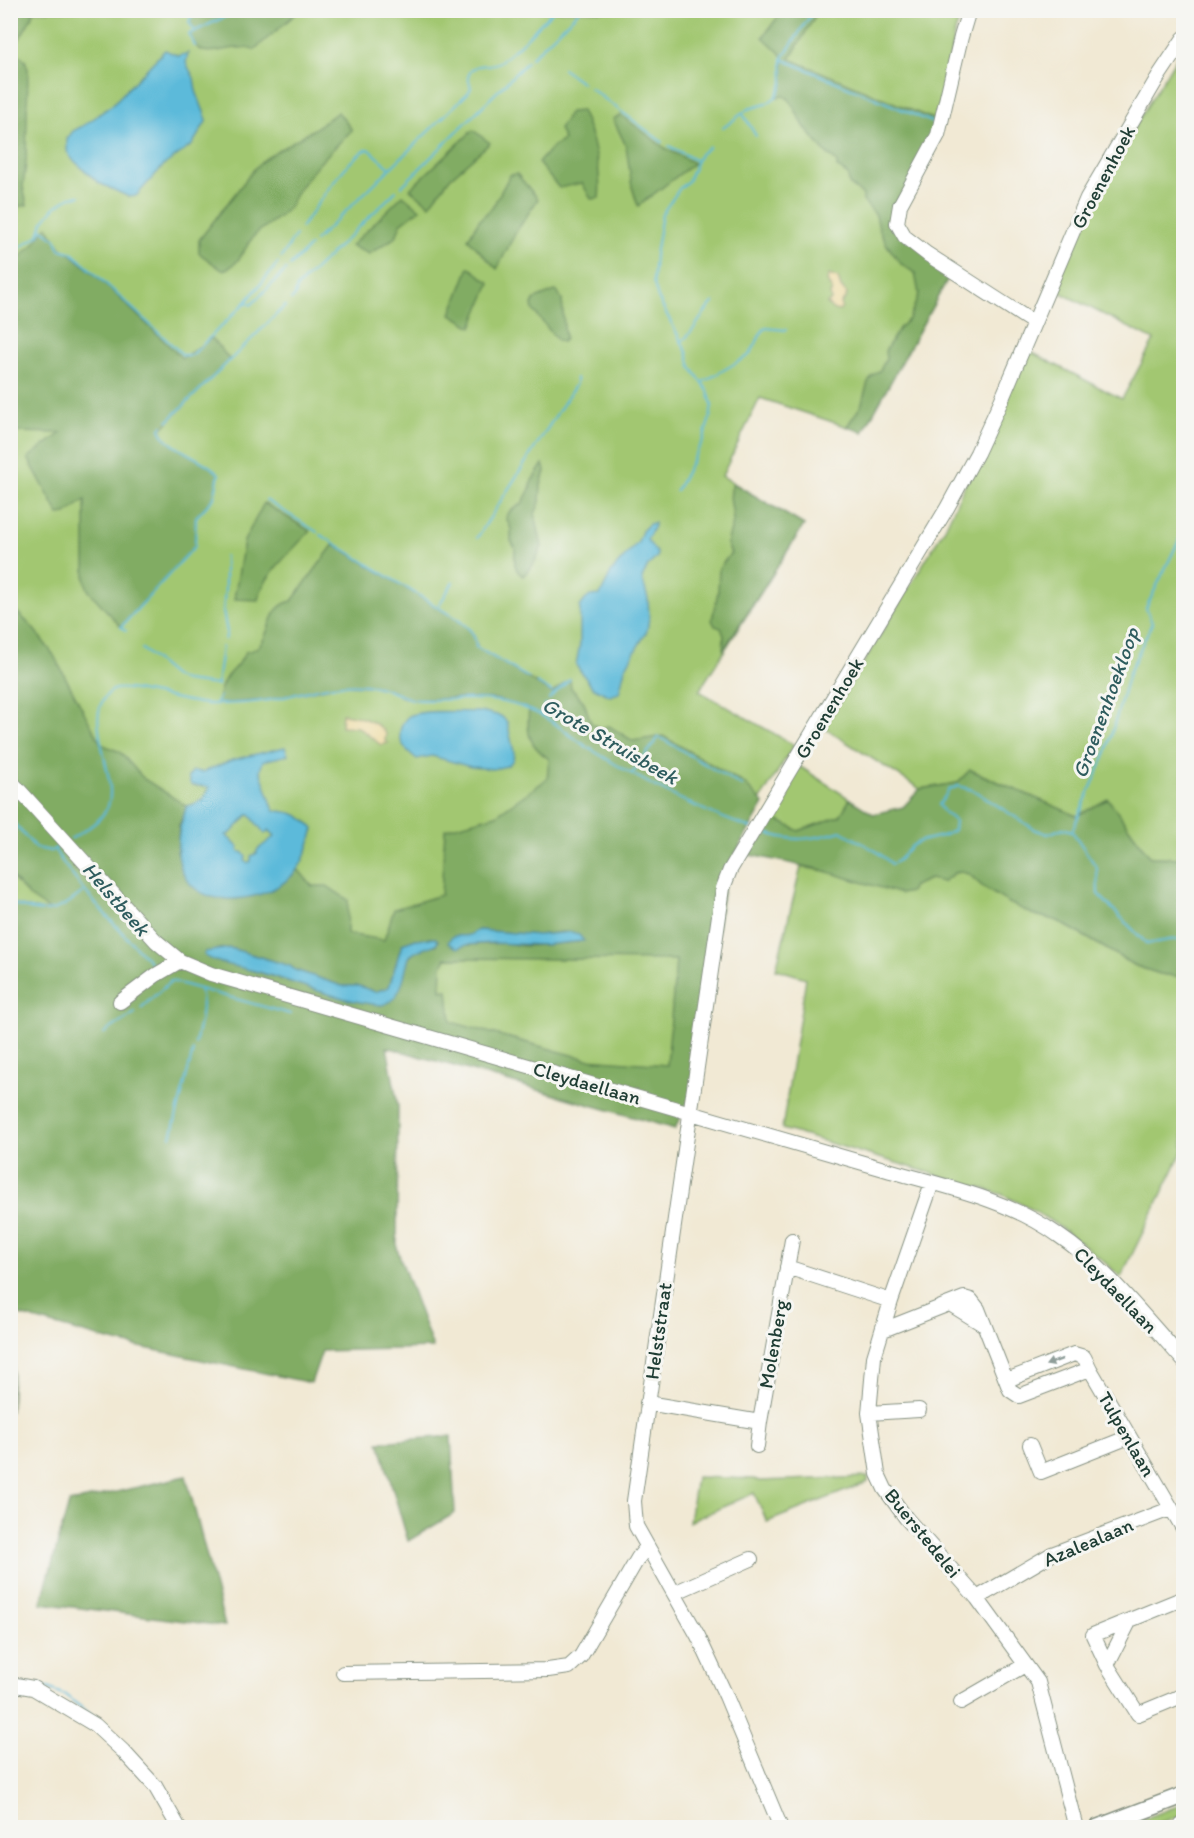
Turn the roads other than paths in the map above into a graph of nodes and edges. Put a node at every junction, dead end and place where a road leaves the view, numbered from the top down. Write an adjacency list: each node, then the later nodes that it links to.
1 (969, 10): 3 (street)
2 (1184, 38): 3 (street, Groenenhoek)
3 (1034, 323): 7 (street, Groenenhoek)
4 (10, 780): 5 (street, Cleydaellaan)
5 (180, 961): 6 (street); 7 (street, Cleydaellaan)
6 (120, 1002)
7 (690, 1113): 8 (street, Cleydaellaan); 16 (street, Helststraat)
8 (932, 1183): 11 (street, Buerstedelei); 13 (street, Cleydaellaan)
9 (792, 1240): 10 (street, Molenberg)
10 (787, 1267): 11 (street); 19 (street, Molenberg)
11 (891, 1301): 12 (street, Buerstedelei)
12 (883, 1330): 15 (street); 18 (street, Buerstedelei)
13 (1184, 1360)
14 (1090, 1369): 15 (street, one-way to 15); 15 (street); 20 (street, Tulpenlaan)
15 (1007, 1380)
16 (647, 1403): 19 (street); 25 (street, Helststraat)
17 (919, 1410): 18 (street)
18 (869, 1413): 28 (street, Buerstedelei)
19 (760, 1422): 22 (street, Molenberg)
20 (1129, 1437): 21 (street); 23 (street, Tulpenlaan)
21 (1030, 1444)
22 (757, 1446)
23 (1170, 1509): 24 (street, Tulpenlaan); 28 (street, Azalealaan)
24 (1184, 1530)
25 (647, 1547): 27 (street, Helststraat); 33 (street)
26 (751, 1559): 27 (street)
27 (674, 1593): 39 (street, Helststraat)
28 (978, 1598): 31 (street, Buerstedelei)
29 (1184, 1598): 30 (street)
30 (1130, 1620): 32 (street); 32 (street)
31 (1025, 1665): 36 (street); 40 (street, Buerstedelei)
32 (1107, 1665): 35 (street)
33 (343, 1673)
34 (10, 1684): 38 (street)
35 (1184, 1695)
36 (961, 1702)
37 (1184, 1796): 41 (main road)
38 (178, 1827)
39 (781, 1827)
40 (1076, 1827)
41 (1097, 1827)

